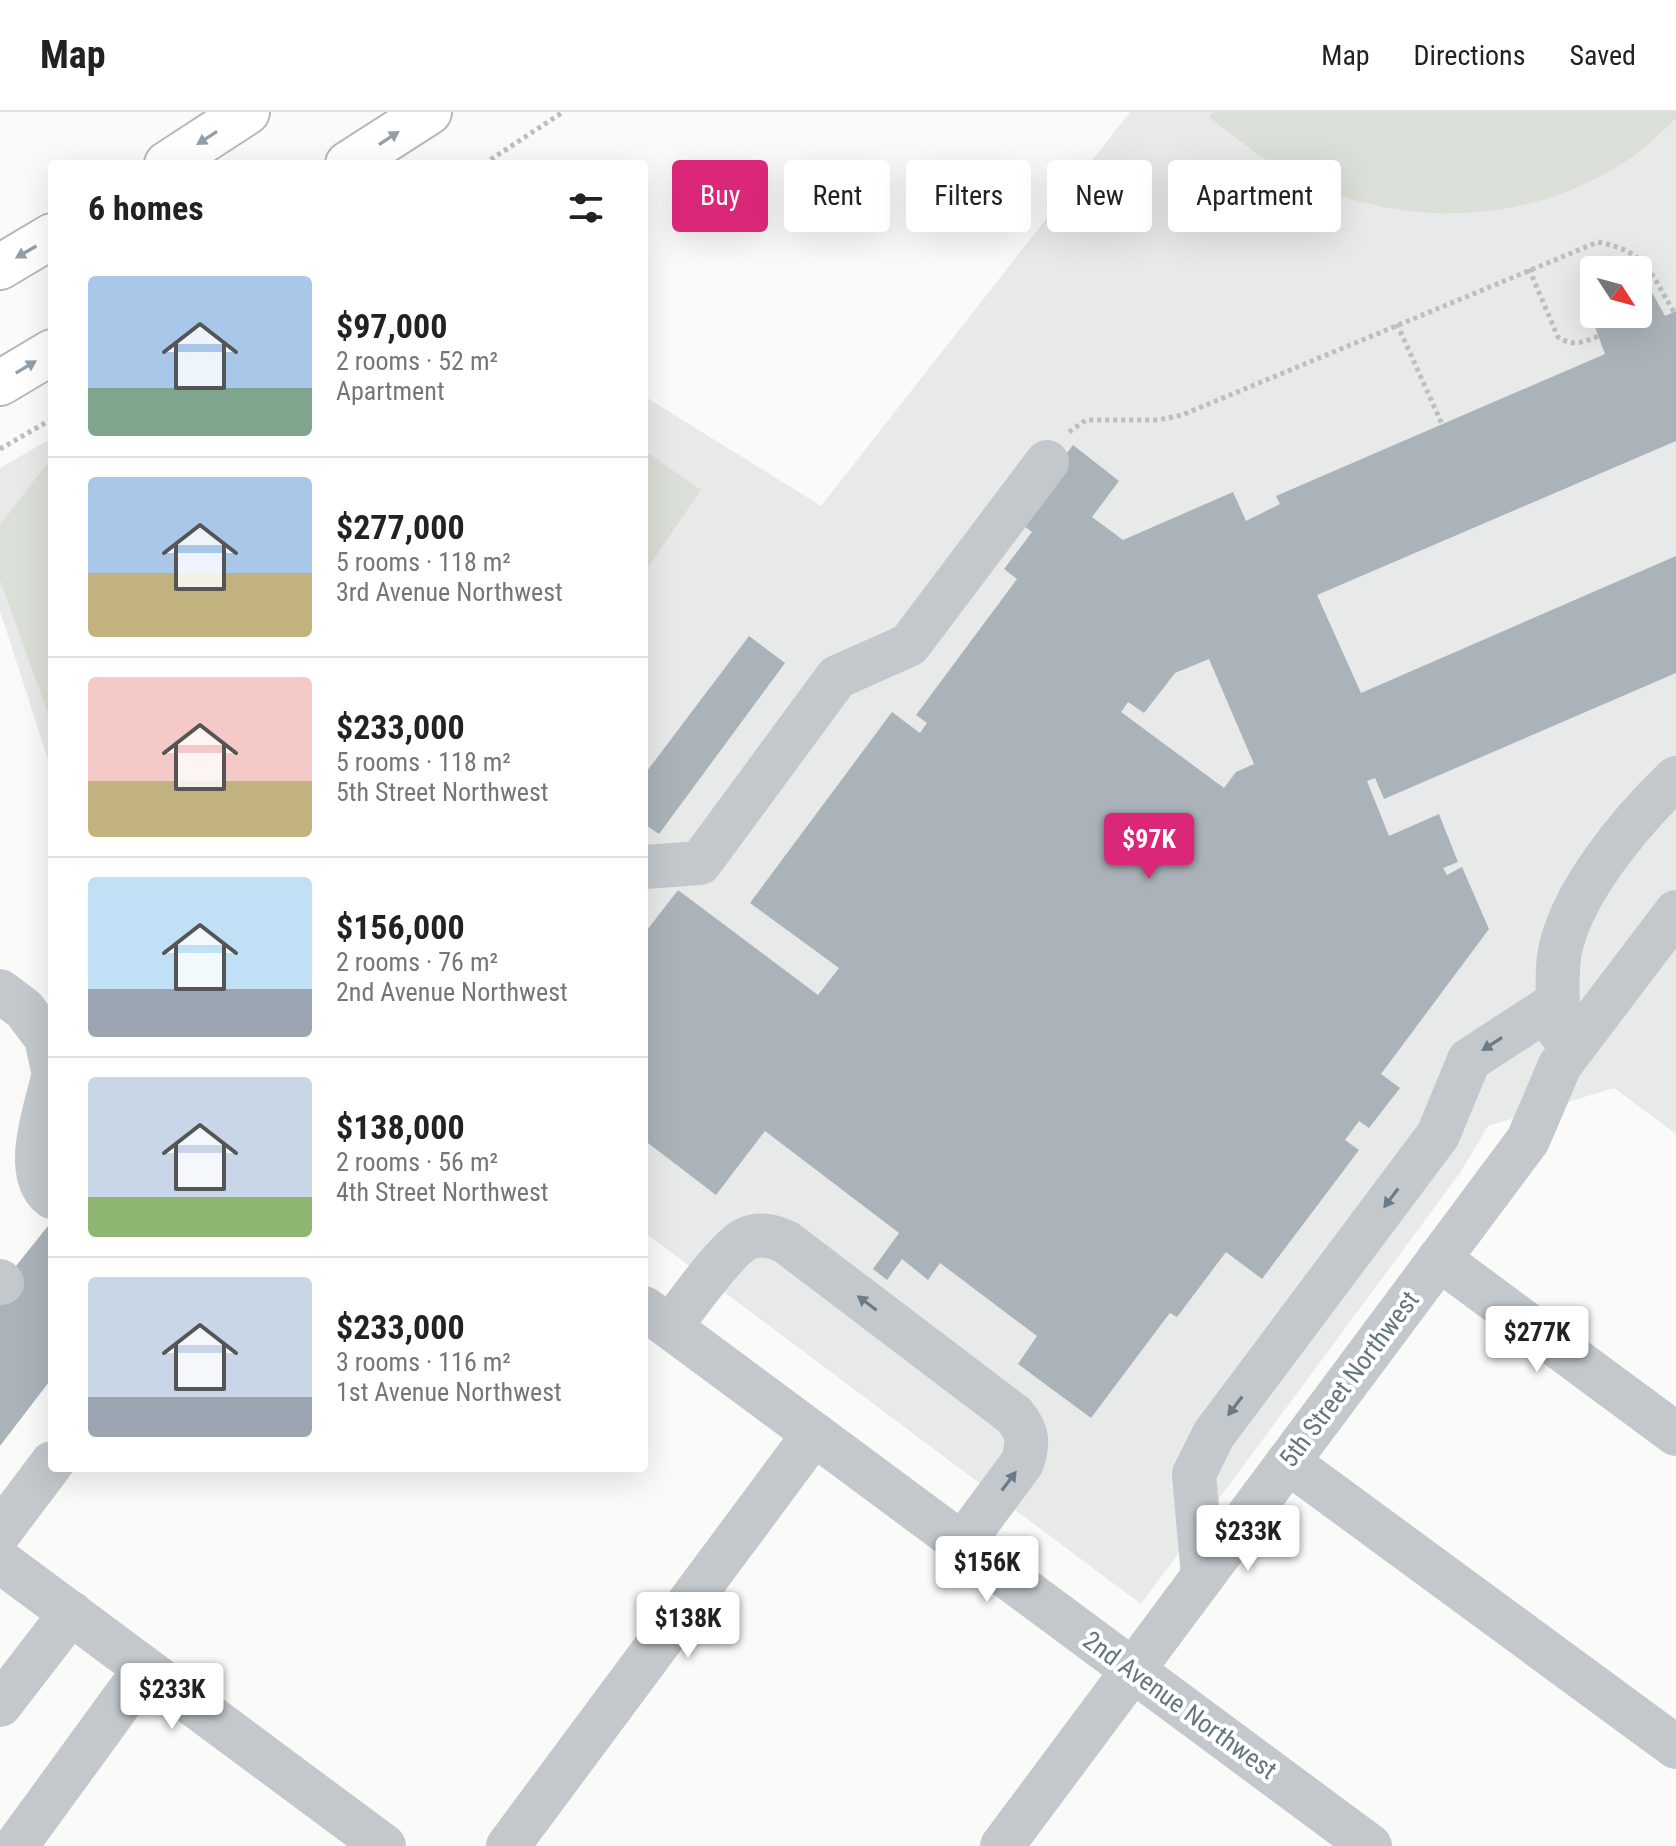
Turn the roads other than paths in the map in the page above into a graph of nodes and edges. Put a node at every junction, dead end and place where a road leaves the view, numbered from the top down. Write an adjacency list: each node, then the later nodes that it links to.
1 (247, 112): 3 (highway, one-way to 3)
2 (429, 112): 4 (highway, one-way to 2)
3 (173, 160)
4 (354, 160)
5 (48, 238): 6 (highway, one-way to 6)
6 (0, 267)
7 (48, 354): 8 (highway, one-way to 7)
8 (0, 383)
9 (1047, 462): 11 (street)
10 (1676, 778): 14 (street)
11 (648, 867)
12 (1676, 912): 16 (street)
13 (0, 991): 15 (street)
14 (1558, 1002): 16 (street); 28 (street, one-way to 28)
15 (48, 1047)
16 (1560, 1065): 19 (street, 5th Street Northwest)
17 (48, 1100): 18 (street)
18 (48, 1194)
19 (1439, 1259): 22 (street); 23 (street, 5th Street Northwest)
20 (657, 1317): 21 (street, 2nd Avenue Northwest); 26 (street, one-way to 20)
21 (814, 1434): 26 (street, 2nd Avenue Northwest); 36 (street)
22 (1676, 1434)
23 (1288, 1462): 28 (street, 5th Street Northwest); 33 (street)
24 (48, 1468): 25 (street)
25 (0, 1532)
26 (962, 1544): 31 (street, 2nd Avenue Northwest)
27 (0, 1561): 29 (street)
28 (1203, 1576): 31 (street, 5th Street Northwest)
29 (71, 1613): 30 (street); 32 (street)
30 (145, 1669): 34 (street); 35 (street)
31 (1133, 1670): 37 (street, 5th Street Northwest); 38 (street, 2nd Avenue Northwest)
32 (0, 1705)
33 (1676, 1747)
34 (16, 1846)
35 (384, 1846)
36 (508, 1846)
37 (1002, 1846)
38 (1370, 1846)

